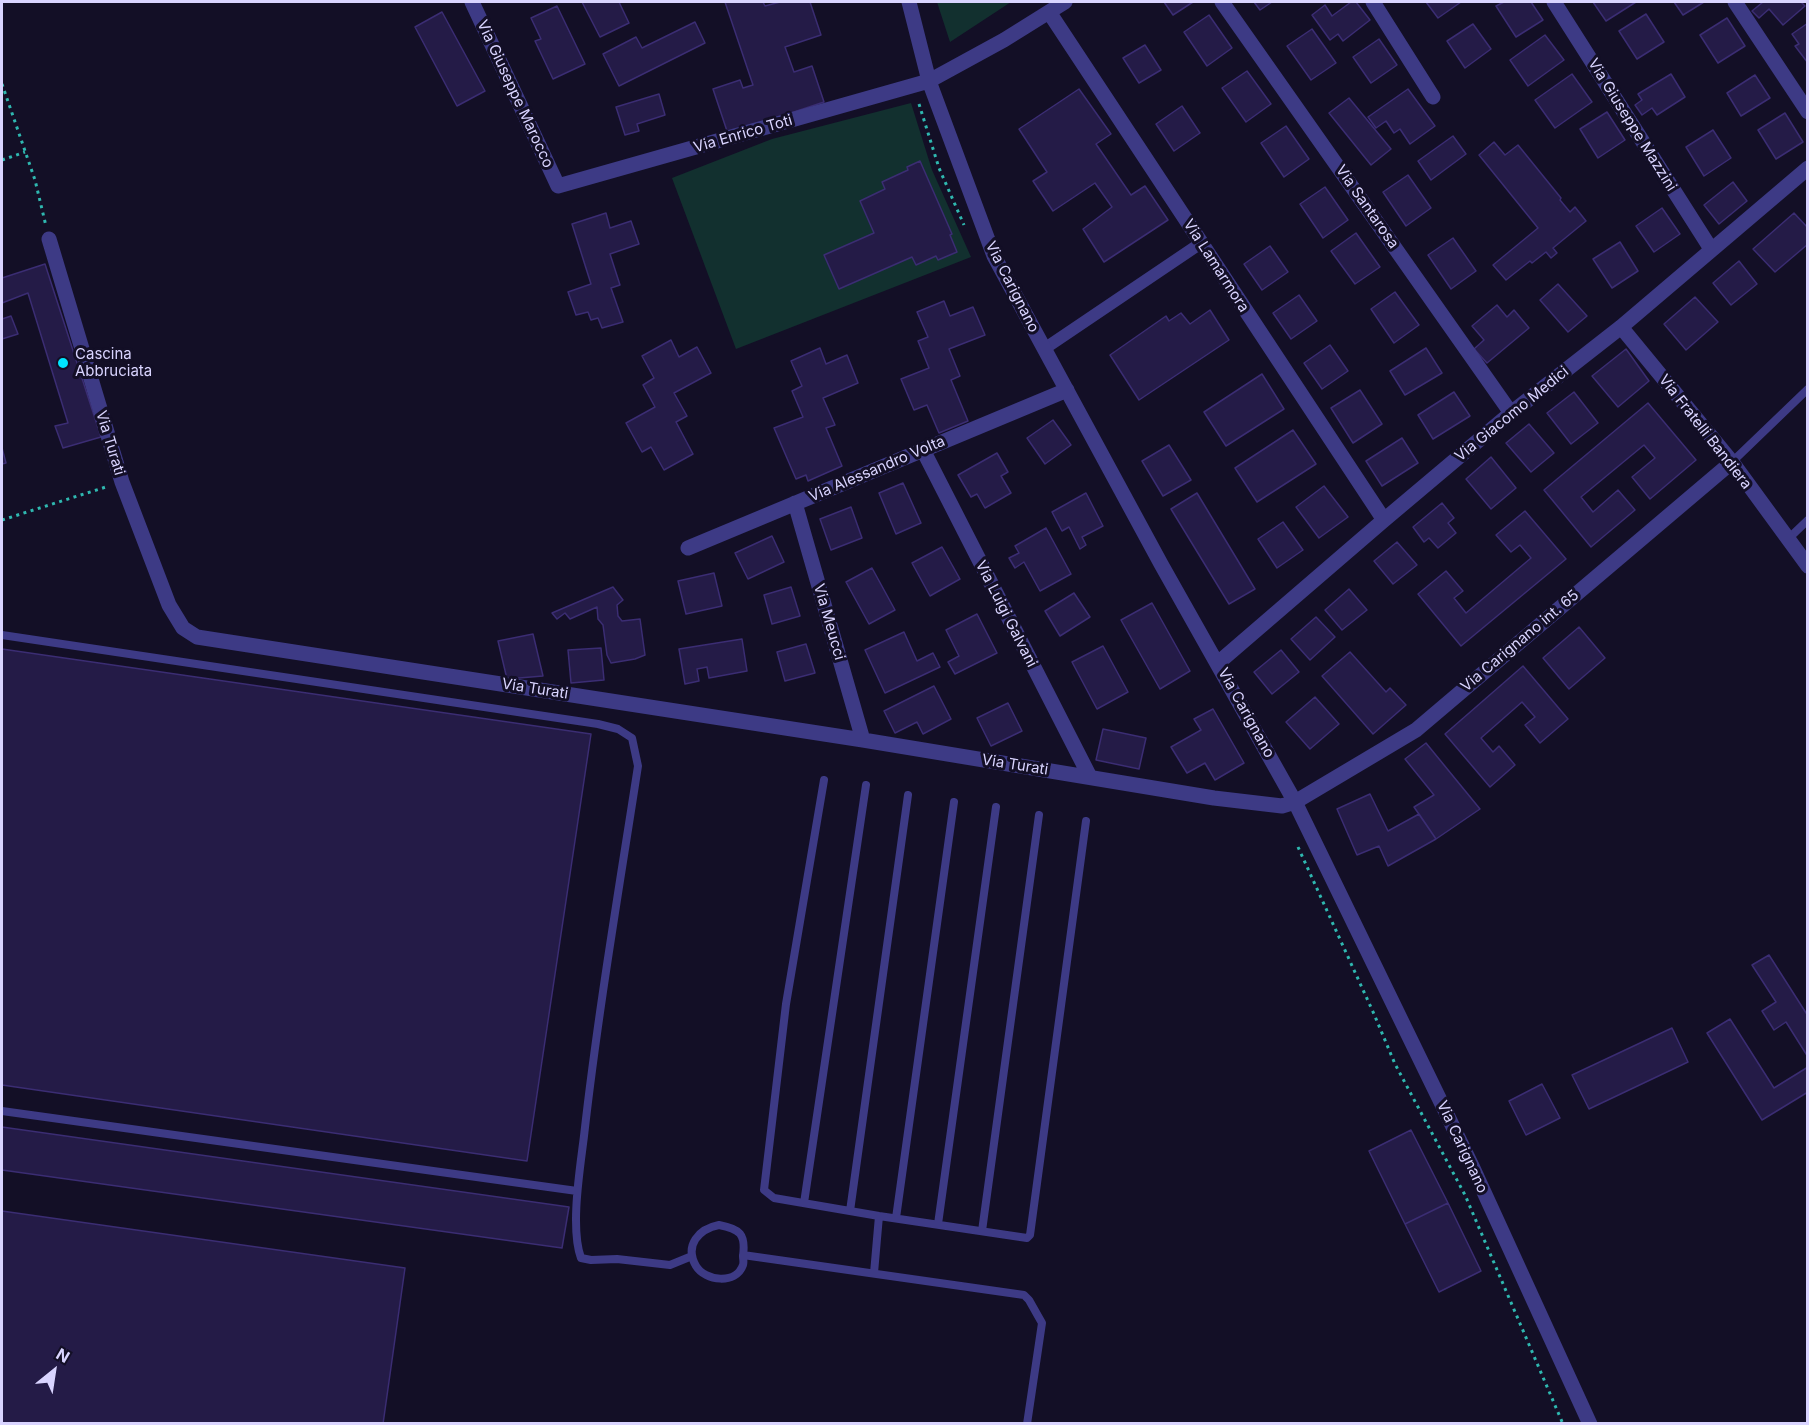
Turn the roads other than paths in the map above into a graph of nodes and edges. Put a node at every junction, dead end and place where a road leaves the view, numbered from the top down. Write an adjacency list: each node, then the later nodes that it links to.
1 (471, 2): 13 (street, Via Giuseppe Marocco)
2 (909, 2): 9 (street, Via Carignano)
3 (1065, 2): 8 (street, Via Enrico Toti)
4 (1222, 2): 21 (street, Via Santarosa)
5 (1373, 2): 10 (street)
6 (1554, 2): 16 (street, Via Giuseppe Mazzini)
7 (1735, 2): 11 (street)
8 (1049, 12): 9 (street, Via Enrico Toti); 15 (street, Via Lamarmora)
9 (923, 83): 13 (street, Via Enrico Toti); 18 (street, Via Carignano)
10 (1433, 98)
11 (1808, 112)
12 (1808, 168): 16 (street, Via Giacomo Medici)
13 (558, 186)
14 (50, 239): 32 (street, Via Turati)
15 (1201, 243): 18 (street); 25 (street, Via Lamarmora)
16 (1711, 249): 17 (street, Via Giacomo Medici)
17 (1621, 327): 21 (street, Via Giacomo Medici); 23 (street, Via Fratelli Bandiera)
18 (1044, 349): 20 (street, Via Carignano)
19 (1808, 389): 23 (lane)
20 (1066, 390): 22 (street, Via Alessandro Volta); 31 (street, Via Carignano)
21 (1511, 413): 25 (street, Via Giacomo Medici)
22 (923, 450): 24 (street, Via Alessandro Volta); 33 (street, Via Luigi Galvani)
23 (1732, 462): 27 (street, Via Fratelli Bandiera); 38 (street, Via Carignano int. 65)
24 (795, 504): 28 (street, Via Alessandro Volta); 32 (street, Via Meucci)
25 (1384, 520): 31 (street, Via Giacomo Medici)
26 (1808, 520): 27 (lane)
27 (1787, 540): 29 (street, Via Fratelli Bandiera)
28 (688, 548)
29 (1808, 566)
30 (2, 635): 43 (lane)
31 (1218, 663): 38 (street, Via Carignano)
32 (863, 740): 33 (street, Via Turati)
33 (1089, 777): 38 (street, Via Turati)
34 (824, 780): 44 (lane)
35 (866, 785): 44 (lane)
36 (908, 795): 45 (lane)
37 (954, 802): 47 (lane)
38 (1295, 802): 54 (street, Via Carignano)
39 (996, 807): 48 (lane)
40 (1039, 815): 49 (lane)
41 (1086, 822): 49 (lane)
42 (2, 1111): 43 (lane)
43 (577, 1191): 50 (lane)
44 (804, 1203): 45 (lane)
45 (850, 1211): 46 (lane)
46 (879, 1216): 47 (lane); 52 (lane)
47 (896, 1218): 48 (lane)
48 (938, 1224): 49 (lane)
49 (982, 1231)
50 (693, 1256): 51 (lane); 51 (lane)
51 (743, 1256): 52 (lane)
52 (874, 1273): 53 (lane)
53 (1027, 1424)
54 (1590, 1424)

